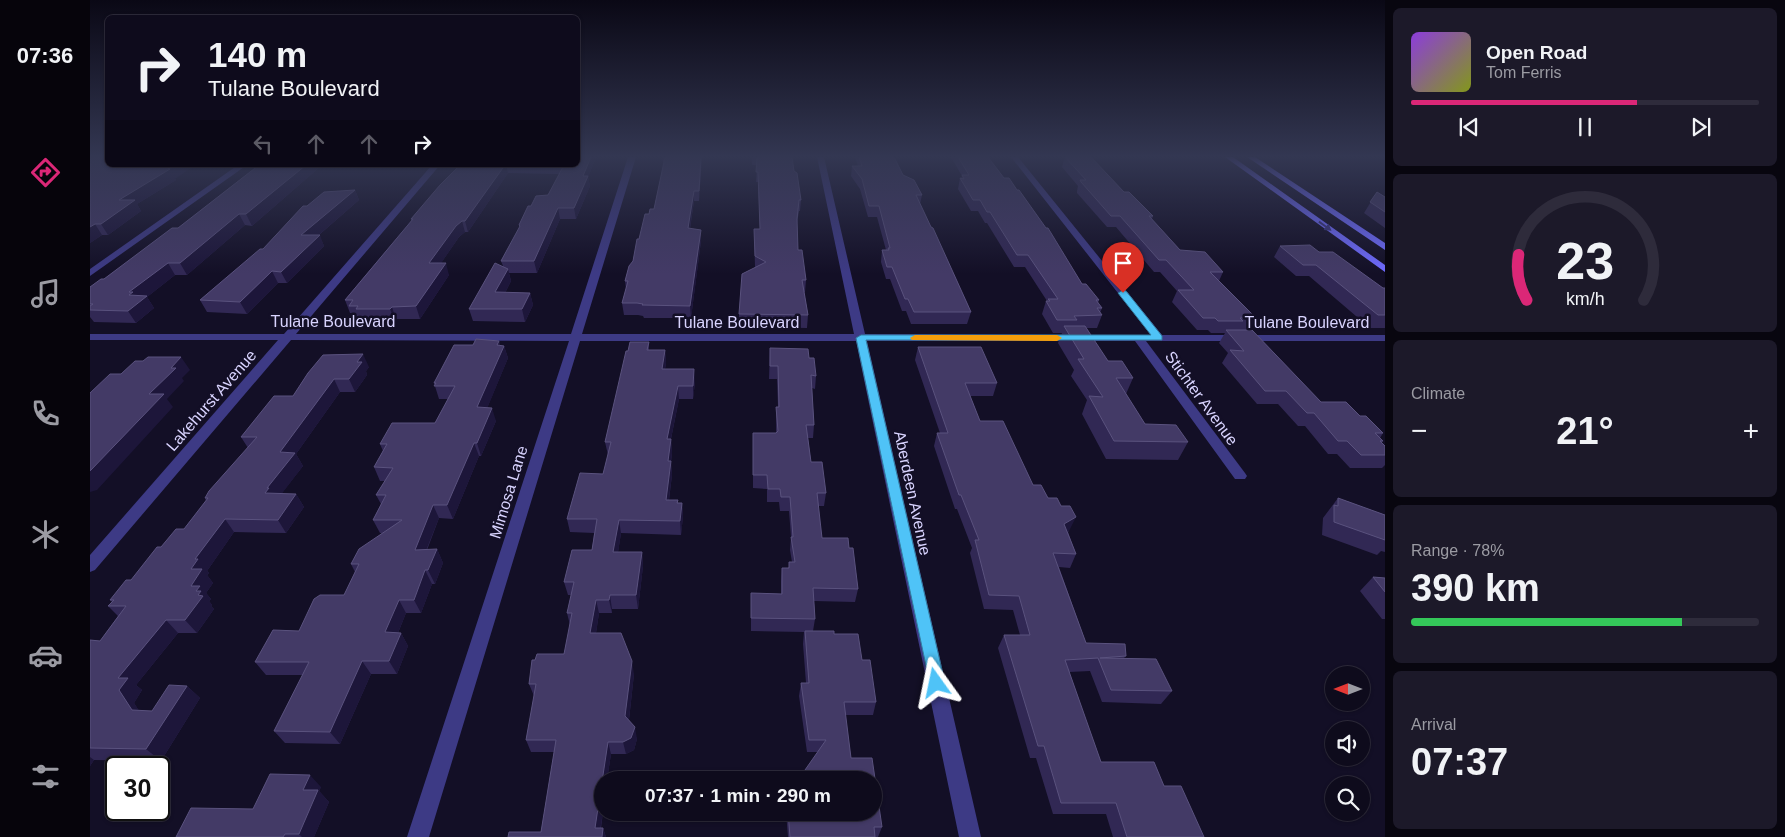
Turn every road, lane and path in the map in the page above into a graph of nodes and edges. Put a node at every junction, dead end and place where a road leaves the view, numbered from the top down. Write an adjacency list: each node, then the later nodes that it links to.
1 (199, 196): 10 (street)
2 (409, 196): 12 (street, Lakehurst Avenue)
3 (619, 196): 13 (street, Mimosa Lane)
4 (830, 196): 14 (street, Aberdeen Avenue)
5 (1047, 196): 16 (street, Stichter Avenue)
6 (1284, 196): 9 (main road, one-way to 9)
7 (1310, 196): 8 (main road)
8 (1385, 247)
9 (1385, 269)
10 (90, 273)
11 (90, 336): 12 (street, Tulane Boulevard)
12 (287, 337): 13 (street, Tulane Boulevard); 19 (street, Lakehurst Avenue)
13 (573, 338): 14 (street, Tulane Boulevard); 20 (street, Mimosa Lane)
14 (861, 338): 15 (street, Tulane Boulevard); 21 (street, Aberdeen Avenue)
15 (1138, 338): 16 (street, Tulane Boulevard); 18 (street, Stichter Avenue)
16 (1159, 338): 17 (street, Tulane Boulevard)
17 (1385, 338)
18 (1240, 476)
19 (90, 566)
20 (418, 837)
21 (970, 837)

